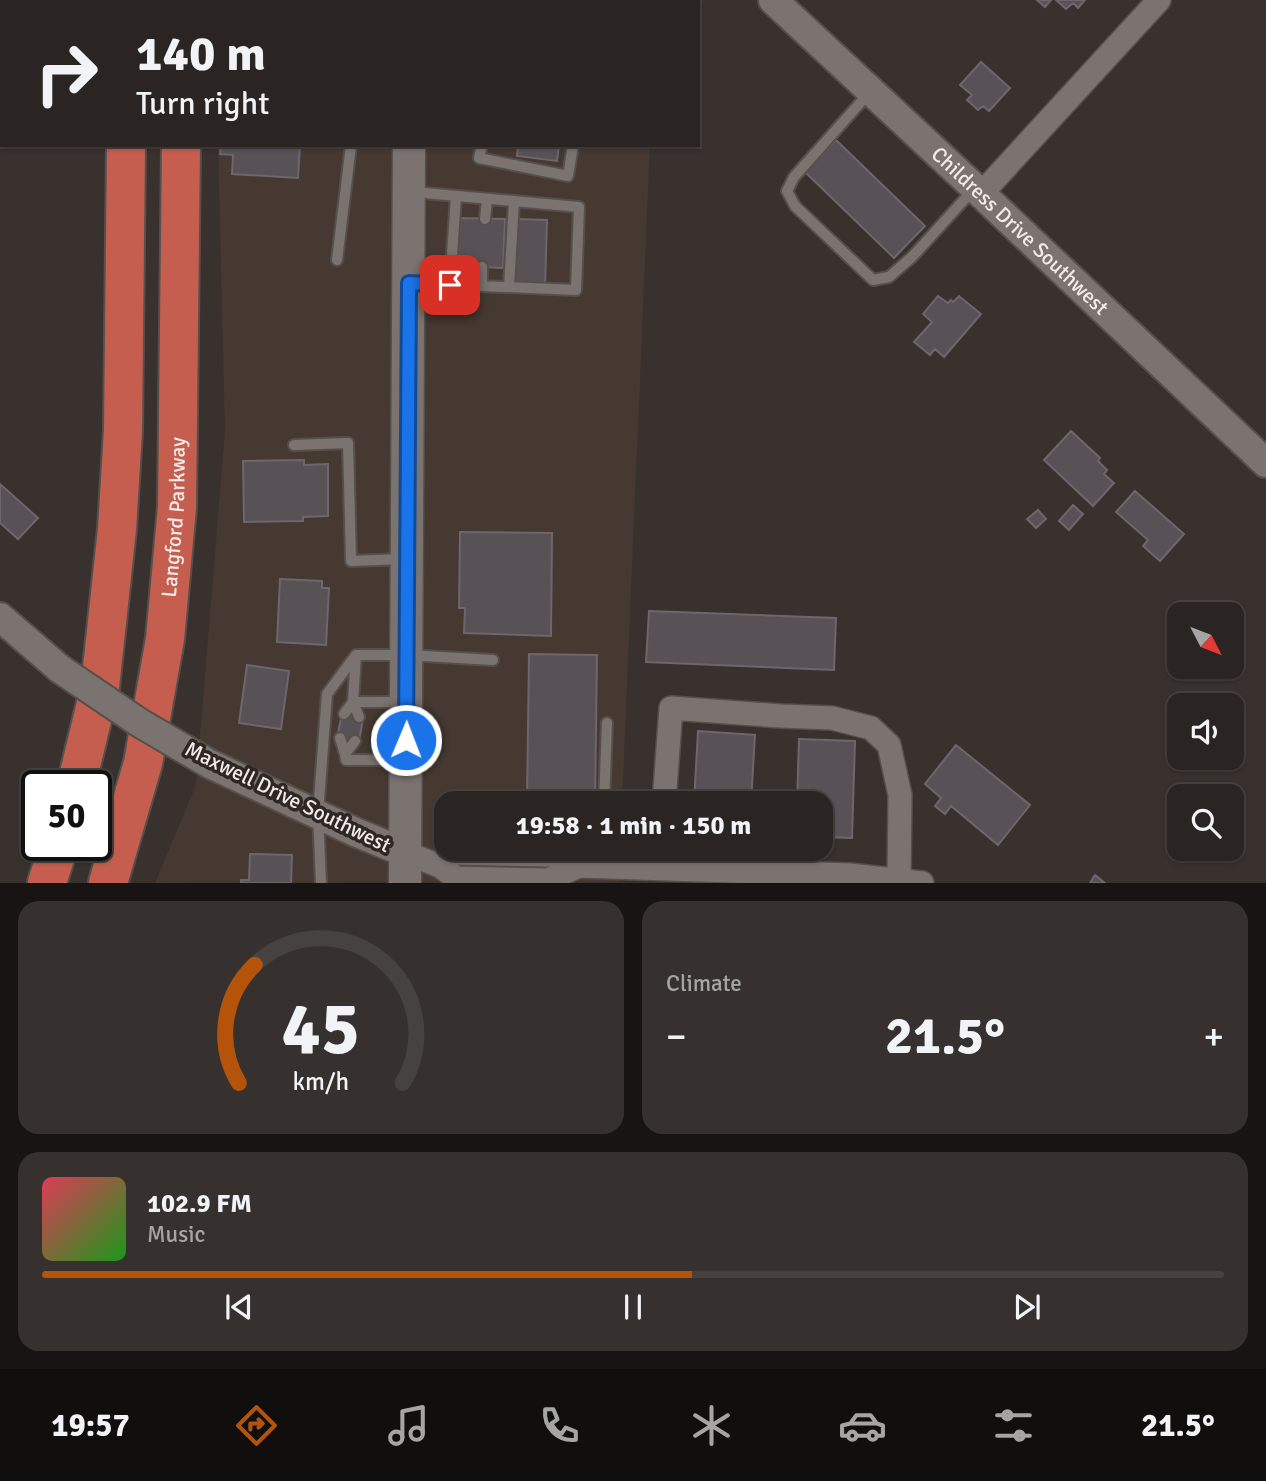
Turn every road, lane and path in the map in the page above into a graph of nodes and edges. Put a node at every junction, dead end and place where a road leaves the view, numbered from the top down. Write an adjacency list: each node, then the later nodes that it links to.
1 (773, 0): 3 (street, Childress Drive Southwest)
2 (1160, 0): 10 (street)
3 (870, 91): 10 (street, Childress Drive Southwest); 10 (lane)
4 (125, 147): 39 (highway)
5 (181, 147): 55 (highway, Langford Parkway)
6 (351, 147): 16 (lane)
7 (409, 147): 11 (main road)
8 (482, 147): 9 (lane)
9 (573, 147)
10 (978, 191): 23 (street, Childress Drive Southwest)
11 (410, 192): 12 (lane); 18 (main road)
12 (456, 196): 13 (lane); 19 (lane)
13 (487, 199): 14 (lane); 15 (lane)
14 (514, 201): 21 (lane); 21 (lane)
15 (485, 219)
16 (337, 260)
17 (482, 267): 20 (lane)
18 (409, 283): 19 (lane); 24 (main road)
19 (450, 285): 20 (lane)
20 (482, 286): 21 (lane)
21 (509, 287)
22 (294, 444): 24 (lane)
23 (1266, 463)
24 (408, 559): 27 (main road)
25 (0, 617): 42 (street, Maxwell Drive Southwest, bridge)
26 (356, 655): 27 (lane); 29 (lane); 37 (lane)
27 (407, 655): 28 (lane); 30 (main road)
28 (493, 660)
29 (354, 702): 30 (lane); 31 (lane); 32 (lane)
30 (407, 702): 38 (main road)
31 (344, 714)
32 (359, 717)
33 (607, 723): 40 (lane)
34 (340, 738): 36 (lane)
35 (355, 741): 36 (lane)
36 (346, 757): 37 (lane); 38 (lane)
37 (322, 760): 42 (lane)
38 (406, 760): 51 (main road)
39 (80, 770)
40 (604, 791)
41 (665, 791): 53 (street)
42 (318, 814): 51 (street, Maxwell Drive Southwest); 56 (lane)
43 (54, 861): 54 (highway)
44 (445, 861): 49 (street)
45 (495, 861): 52 (lane)
46 (565, 861): 50 (street)
47 (630, 861): 50 (street)
48 (694, 861): 53 (street)
49 (440, 866): 51 (street); 52 (street)
50 (579, 866): 52 (street)
51 (406, 868)
52 (495, 879)
53 (899, 880): 57 (street)
54 (47, 883)
55 (108, 883)
56 (321, 883)
57 (922, 883)

